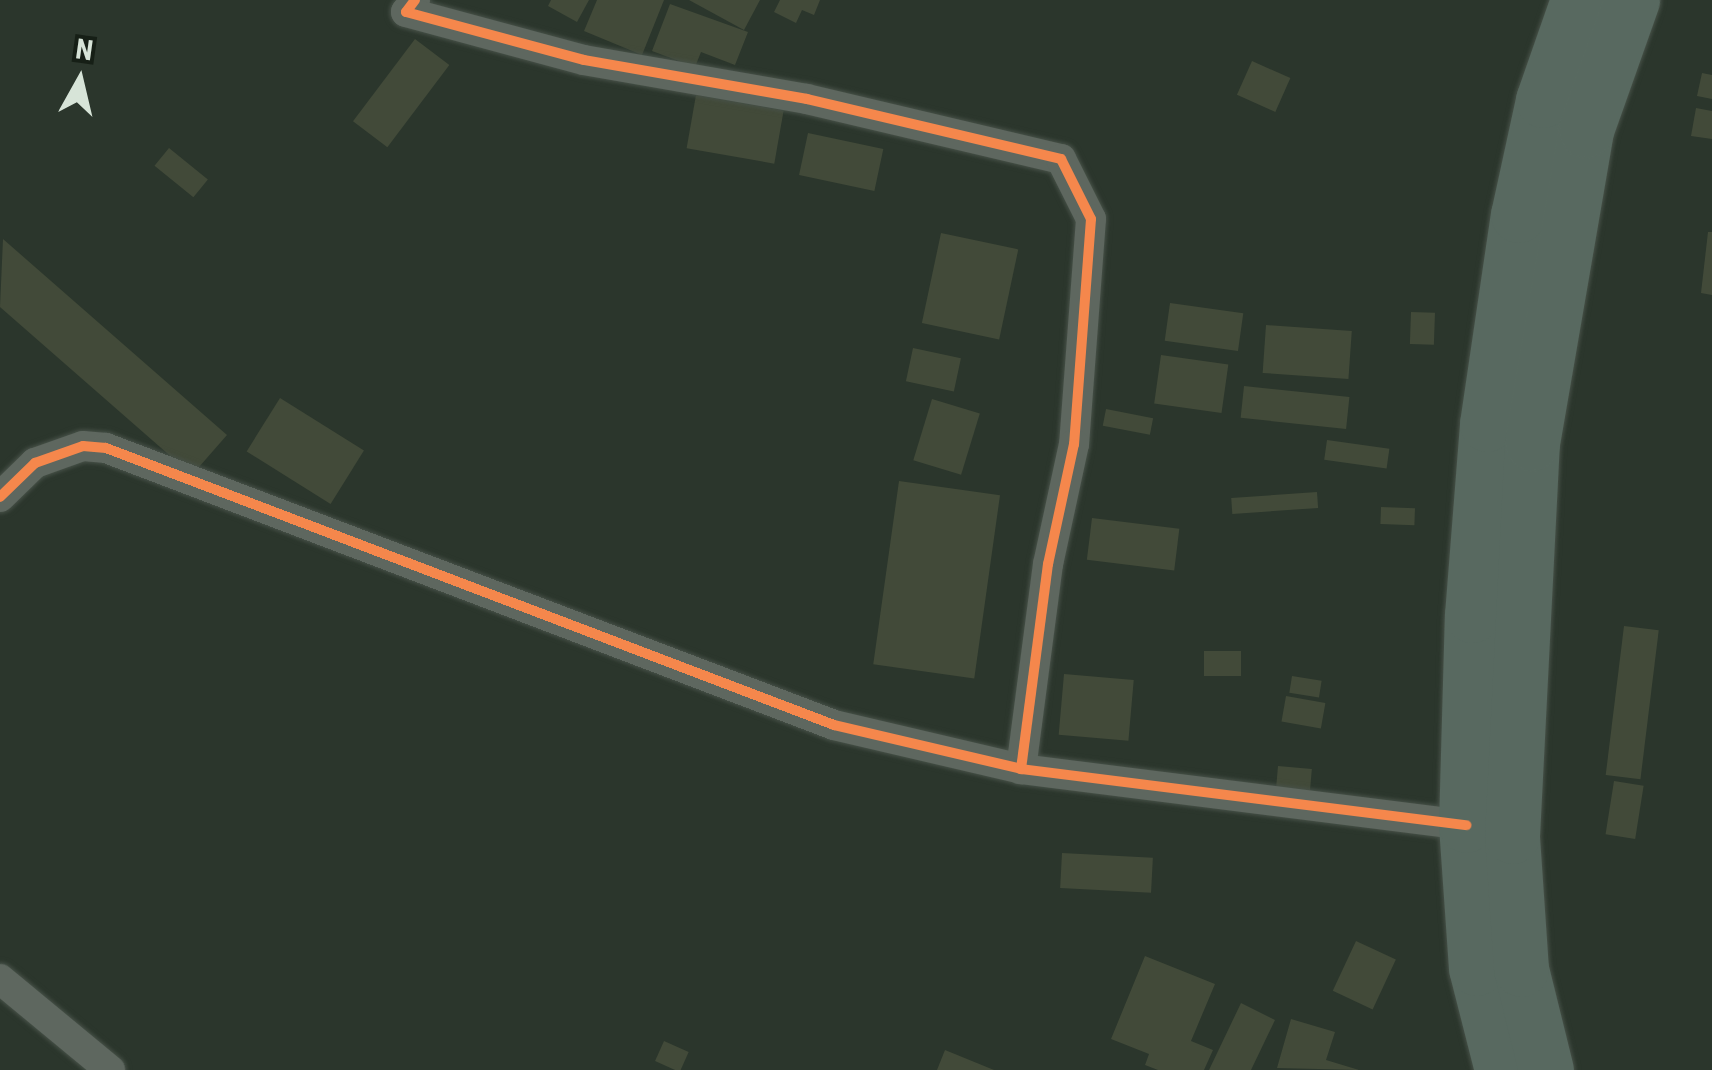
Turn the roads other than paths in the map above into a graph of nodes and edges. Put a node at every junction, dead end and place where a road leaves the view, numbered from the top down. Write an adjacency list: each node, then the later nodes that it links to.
1 (416, 0): 5 (street)
2 (1578, 0): 6 (highway)
3 (1632, 0): 10 (highway)
4 (0, 498): 5 (street)
5 (1021, 768): 6 (street)
6 (1466, 825): 9 (highway)
7 (0, 979): 8 (street)
8 (110, 1070)
9 (1502, 1070)
10 (1546, 1070)

